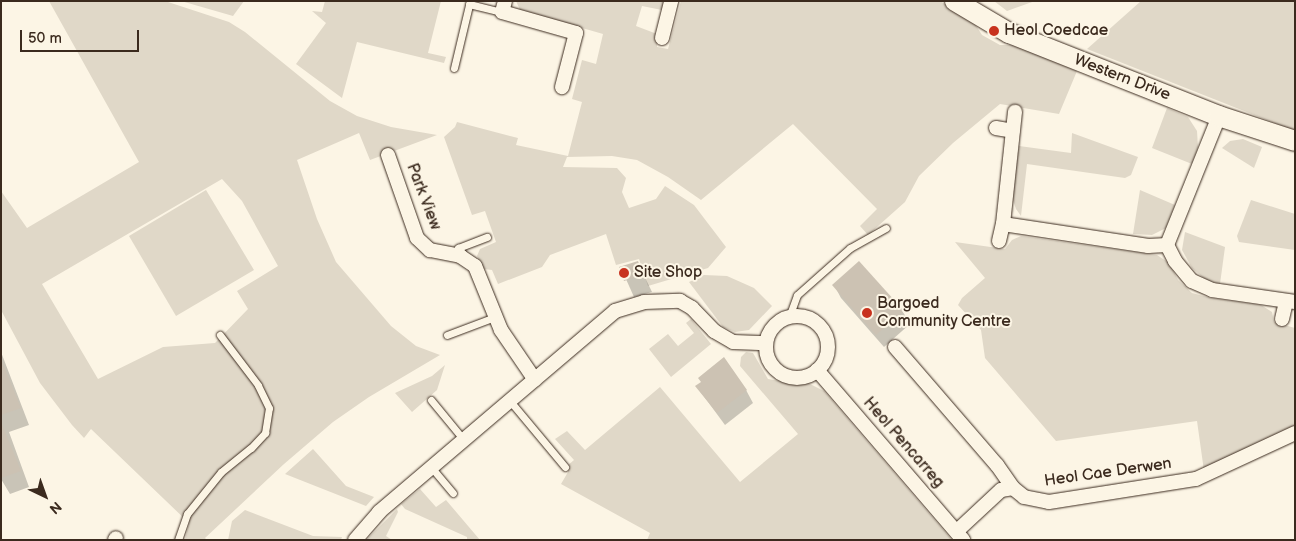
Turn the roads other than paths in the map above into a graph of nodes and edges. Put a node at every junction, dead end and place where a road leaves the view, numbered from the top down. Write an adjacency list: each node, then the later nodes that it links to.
1 (671, 1): 5 (street)
2 (955, 1): 9 (street, Western Drive)
3 (470, 3): 4 (lane); 6 (lane)
4 (503, 6): 7 (street)
5 (662, 38)
6 (454, 68)
7 (562, 88)
8 (1015, 112): 11 (street)
9 (1219, 116): 12 (street, Western Drive); 18 (street)
10 (996, 128): 11 (street)
11 (1013, 131): 14 (street)
12 (1295, 141)
13 (388, 156): 19 (street, Park View)
14 (1004, 224): 17 (street); 18 (street)
15 (886, 228): 22 (lane)
16 (487, 237): 19 (lane)
17 (999, 241)
18 (1167, 245): 20 (street)
19 (453, 255): 21 (street, Park View)
20 (1290, 302): 23 (street)
21 (495, 317): 25 (lane); 29 (street, Park View)
22 (789, 317): 26 (street); 28 (street)
23 (1282, 319)
24 (220, 335): 39 (lane)
25 (447, 335)
26 (766, 343): 28 (street); 29 (street)
27 (895, 347): 36 (street, Heol Cae Derwen)
28 (817, 370): 38 (street, Heol Pencarreg)
29 (534, 380): 31 (street)
30 (431, 400): 33 (lane)
31 (510, 401): 33 (street); 35 (lane)
32 (1295, 433): 36 (street, Heol Cae Derwen)
33 (464, 440): 34 (street)
34 (432, 467): 37 (lane); 40 (street)
35 (565, 467)
36 (1013, 488): 38 (street)
37 (453, 493)
38 (960, 536)
39 (178, 540)
40 (355, 540)

